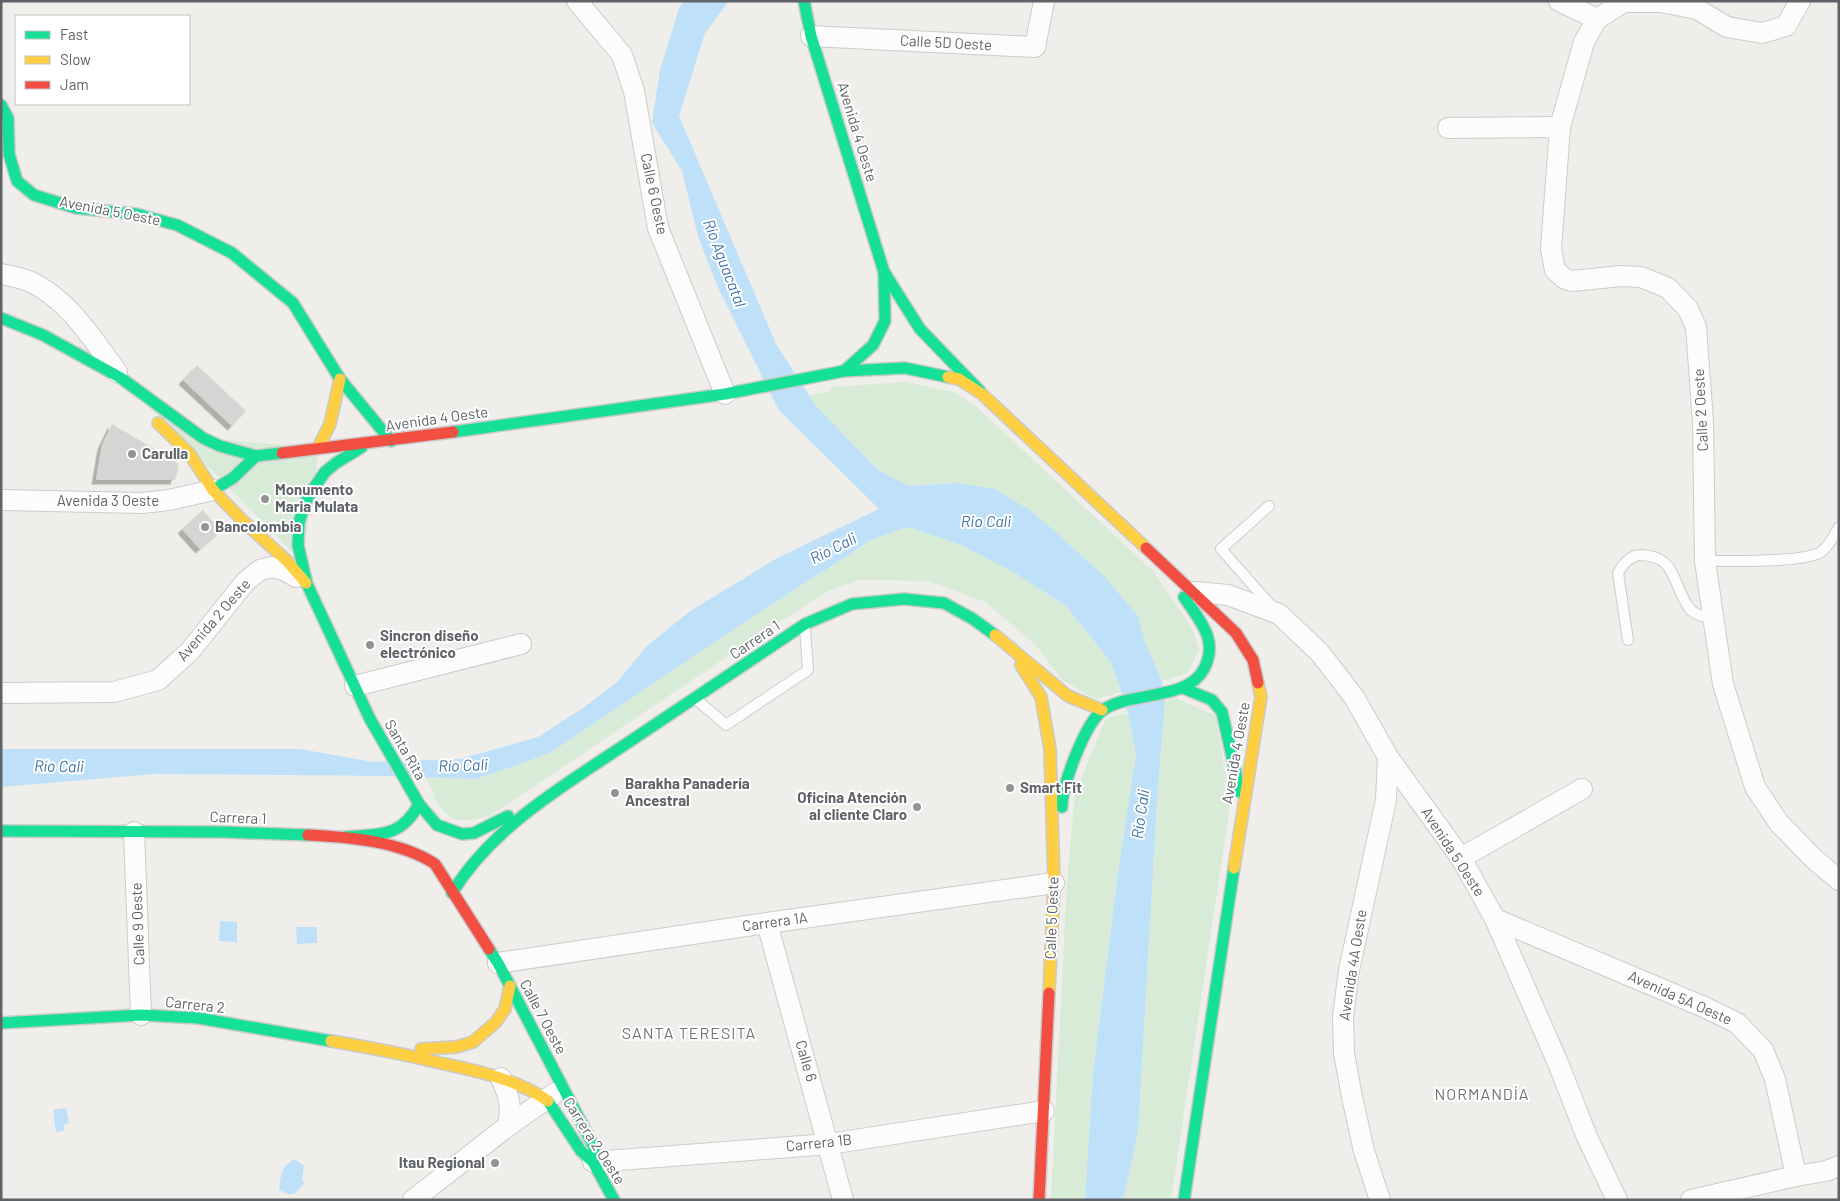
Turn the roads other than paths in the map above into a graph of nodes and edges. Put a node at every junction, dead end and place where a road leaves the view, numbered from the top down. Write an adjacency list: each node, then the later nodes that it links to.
1 (577, 1): 18 (street, Calle 6 Oeste)
2 (804, 1): 7 (main road, Avenida 4 Oeste)
3 (1044, 1): 7 (street, Calle 5D Oeste)
4 (1559, 1): 6 (street)
5 (1800, 1): 6 (street)
6 (1596, 19): 9 (street, Calle 2 Oeste)
7 (811, 36): 11 (main road, Avenida 4 Oeste)
8 (1, 105): 17 (main road, Avenida 5 Oeste)
9 (1560, 127): 10 (street); 28 (street, Calle 2 Oeste)
10 (1448, 128)
11 (884, 272): 15 (main road, Avenida 4 Oeste); 19 (main road, Avenida 4 Oeste)
12 (1, 274): 16 (street)
13 (1, 318): 14 (main road, Avenida 4 Oeste)
14 (63, 345): 16 (main road, Avenida 4 Oeste); 23 (main road, Avenida 4 Oeste)
15 (844, 372): 18 (main road, Avenida 4 Oeste); 19 (main road, Avenida 4 Oeste)
16 (121, 378): 22 (main road, Avenida 4 Oeste)
17 (340, 379): 20 (main road, Avenida 5 Oeste); 21 (main road)
18 (725, 394): 20 (main road, Avenida 4 Oeste)
19 (982, 394): 27 (main road, Avenida 4 Oeste)
20 (390, 441): 21 (main road, Avenida 4 Oeste); 29 (main road)
21 (318, 448): 22 (main road, Avenida 4 Oeste)
22 (256, 456): 23 (main road)
23 (213, 490): 24 (street, Avenida 3 Oeste); 29 (main road, Avenida 4 Oeste)
24 (1, 500)
25 (1269, 506): 31 (lane)
26 (1839, 527): 28 (lane)
27 (1160, 561): 30 (main road, Avenida 4 Oeste); 38 (main road)
28 (1705, 561): 32 (street, Calle 2 Oeste)
29 (307, 584): 37 (main road, Santa Rita); 39 (street, Avenida 2 Oeste)
30 (1194, 592): 31 (street, Avenida 5 Oeste); 46 (main road, Avenida 4 Oeste)
31 (1279, 614): 42 (street, Avenida 5 Oeste)
32 (1713, 618): 34 (lane); 51 (street, Calle 2 Oeste)
33 (805, 624): 36 (main road, Carrera 1); 40 (main road, Carrera 1); 40 (lane)
34 (1628, 640)
35 (521, 644): 37 (street)
36 (1009, 645): 41 (main road, Carrera 1); 52 (main road, Calle 5 Oeste)
37 (356, 686): 44 (main road, Santa Rita)
38 (1177, 689): 41 (main road); 46 (main road)
39 (1, 693)
40 (695, 698): 45 (main road, Carrera 1)
41 (1102, 710): 52 (main road)
42 (1388, 757): 50 (street, Avenida 5 Oeste); 75 (street, Avenida 4A Oeste)
43 (1582, 789): 50 (street)
44 (417, 800): 45 (main road, Santa Rita); 49 (main road)
45 (537, 804): 53 (main road)
46 (1243, 804): 74 (main road, Avenida 4 Oeste)
47 (1, 831): 48 (main road, Carrera 1)
48 (134, 832): 49 (main road, Carrera 1); 58 (street, Calle 9 Oeste)
49 (345, 836): 53 (main road, Carrera 1)
50 (1461, 858): 54 (street, Avenida 5 Oeste)
51 (1839, 880)
52 (1054, 883): 55 (street, Carrera 1A); 64 (main road, Calle 5 Oeste)
53 (452, 893): 56 (main road, Calle 7 Oeste)
54 (1495, 919): 69 (street, Avenida 5A Oeste); 76 (street, Avenida 5 Oeste)
55 (767, 923): 56 (street, Carrera 1A); 66 (street, Calle 6)
56 (498, 963): 57 (main road, Calle 7 Oeste)
57 (510, 986): 60 (main road, Carrera 2); 62 (main road, Calle 7 Oeste)
58 (142, 1015): 59 (main road, Carrera 2); 60 (main road, Carrera 2)
59 (1, 1023)
60 (384, 1050): 61 (main road, Carrera 2)
61 (501, 1078): 63 (main road, Carrera 2); 65 (street)
62 (561, 1084): 63 (street); 67 (main road, Calle 7 Oeste)
63 (548, 1100): 65 (street); 67 (main road, Carrera 2 Oeste)
64 (1044, 1111): 66 (street, Carrera 1B); 73 (main road, Calle 5 Oeste)
65 (508, 1126): 70 (street)
66 (829, 1144): 67 (street, Carrera 1B); 72 (street, Calle 6)
67 (593, 1162): 71 (main road, Carrera 2 Oeste)
68 (1839, 1166): 69 (street)
69 (1796, 1176): 77 (street)
70 (413, 1200)
71 (614, 1200)
72 (843, 1200)
73 (1039, 1200)
74 (1184, 1200)
75 (1380, 1200)
76 (1617, 1200)
77 (1691, 1200)

